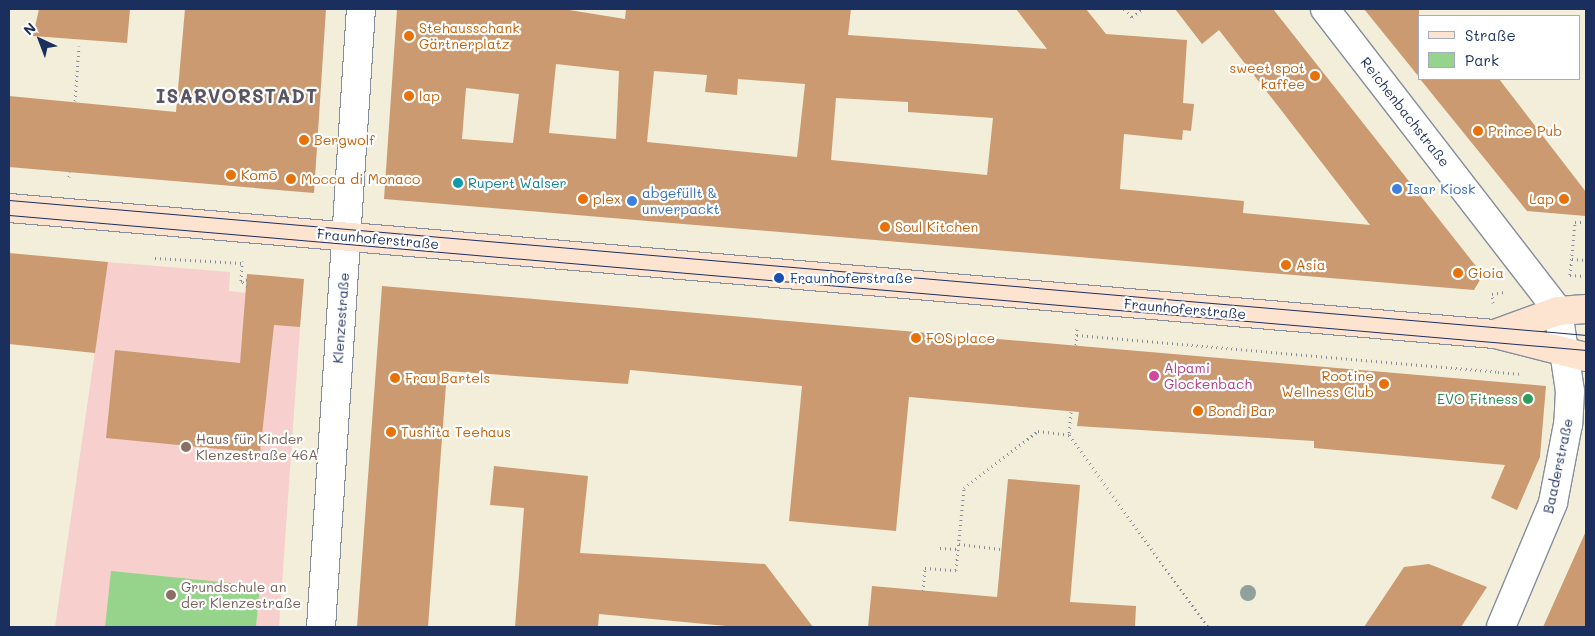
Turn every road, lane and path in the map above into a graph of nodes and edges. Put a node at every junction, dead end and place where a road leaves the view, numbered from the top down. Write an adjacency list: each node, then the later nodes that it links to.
1 (361, 9): 8 (street, Klenzestraße)
2 (1124, 9): 3 (path)
3 (1143, 9)
4 (1325, 9): 18 (street, Reichenbachstraße)
5 (79, 46): 6 (path)
6 (75, 101)
7 (9, 208): 8 (main road, Fraunhoferstraße)
8 (346, 237): 19 (main road, Fraunhoferstraße); 30 (street, Klenzestraße)
9 (155, 258): 12 (path)
10 (1572, 259): 11 (path)
11 (1586, 260)
12 (242, 263)
13 (1570, 275): 14 (path)
14 (1586, 276)
15 (248, 279): 16 (path)
16 (247, 286)
17 (1586, 309): 18 (main road, Fraunhoferstraße)
18 (1558, 311): 19 (main road, Fraunhoferstraße); 21 (street)
19 (1495, 334): 21 (main road, Fraunhoferstraße)
20 (1077, 335): 22 (path)
21 (1576, 356): 32 (street, Baaderstraße)
22 (1498, 372)
23 (1071, 412): 24 (path)
24 (1069, 435): 25 (path); 31 (path)
25 (959, 544): 27 (path); 28 (path)
26 (940, 548): 27 (path)
27 (958, 549): 29 (path)
28 (1002, 549)
29 (923, 591)
30 (321, 627)
31 (1208, 627)
32 (1501, 627)

